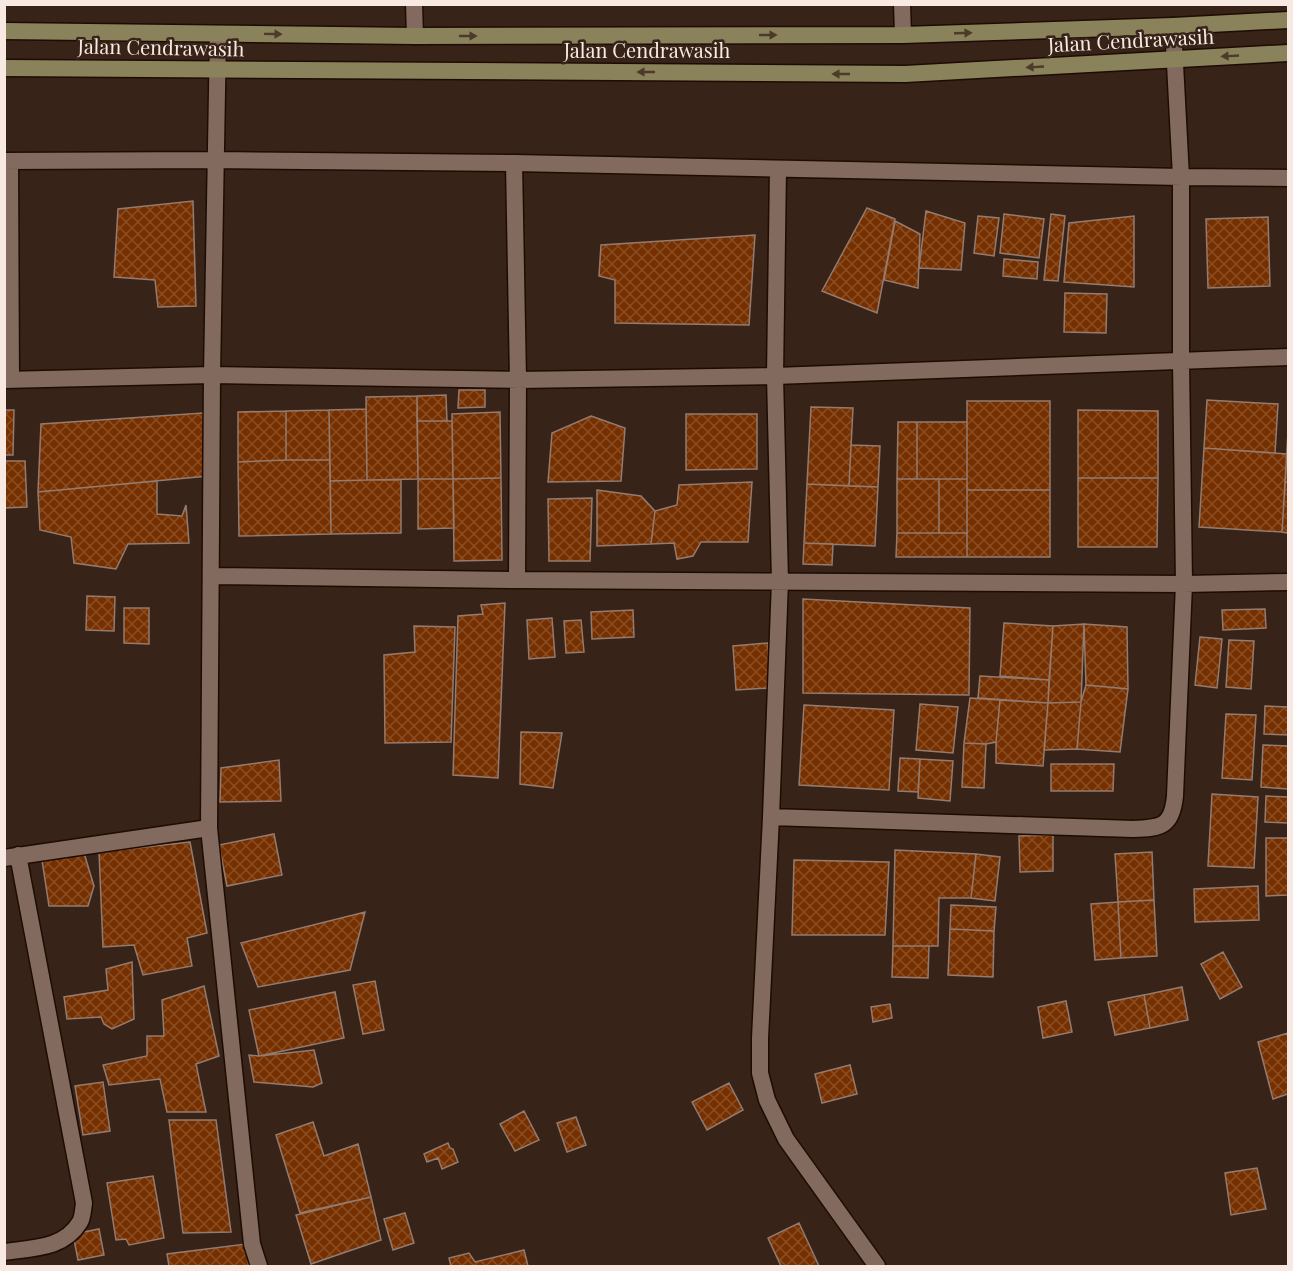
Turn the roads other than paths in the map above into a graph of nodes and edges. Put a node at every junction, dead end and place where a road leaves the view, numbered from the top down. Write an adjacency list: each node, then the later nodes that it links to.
1 (414, 4): 8 (street)
2 (902, 4): 7 (street)
3 (1288, 20): 4 (main road, Jalan Cendrawasih)
4 (1173, 26): 7 (main road, Jalan Cendrawasih, one-way to 4); 10 (street)
5 (4, 31): 6 (main road, Jalan Cendrawasih)
6 (218, 34): 8 (main road, Jalan Cendrawasih, one-way to 8); 12 (street)
7 (903, 35): 8 (main road, Jalan Cendrawasih, one-way to 7)
8 (415, 36)
9 (1288, 53): 10 (main road, Jalan Cendrawasih, one-way to 10)
10 (1175, 59): 12 (main road, Jalan Cendrawasih, one-way to 12); 17 (street)
11 (4, 68): 12 (main road, Jalan Cendrawasih)
12 (217, 70): 13 (street)
13 (215, 160): 14 (street); 15 (street); 21 (street)
14 (7, 161): 23 (street)
15 (514, 163): 16 (street); 24 (street)
16 (778, 169): 17 (street); 22 (street)
17 (1181, 177): 18 (street); 20 (street)
18 (1288, 178)
19 (1288, 357): 20 (street)
20 (1181, 360): 22 (street); 29 (street)
21 (212, 375): 23 (street); 24 (street); 25 (street)
22 (775, 376): 24 (street); 27 (street)
23 (8, 380)
24 (518, 380): 26 (street)
25 (212, 576): 26 (street); 31 (street)
26 (518, 580): 27 (street)
27 (780, 581): 29 (street); 30 (street)
28 (1288, 582): 29 (street)
29 (1184, 584): 30 (street)
30 (771, 817): 35 (street)
31 (209, 828): 32 (street); 34 (street)
32 (11, 857): 33 (street)
33 (4, 1252)
34 (259, 1266)
35 (877, 1266)

